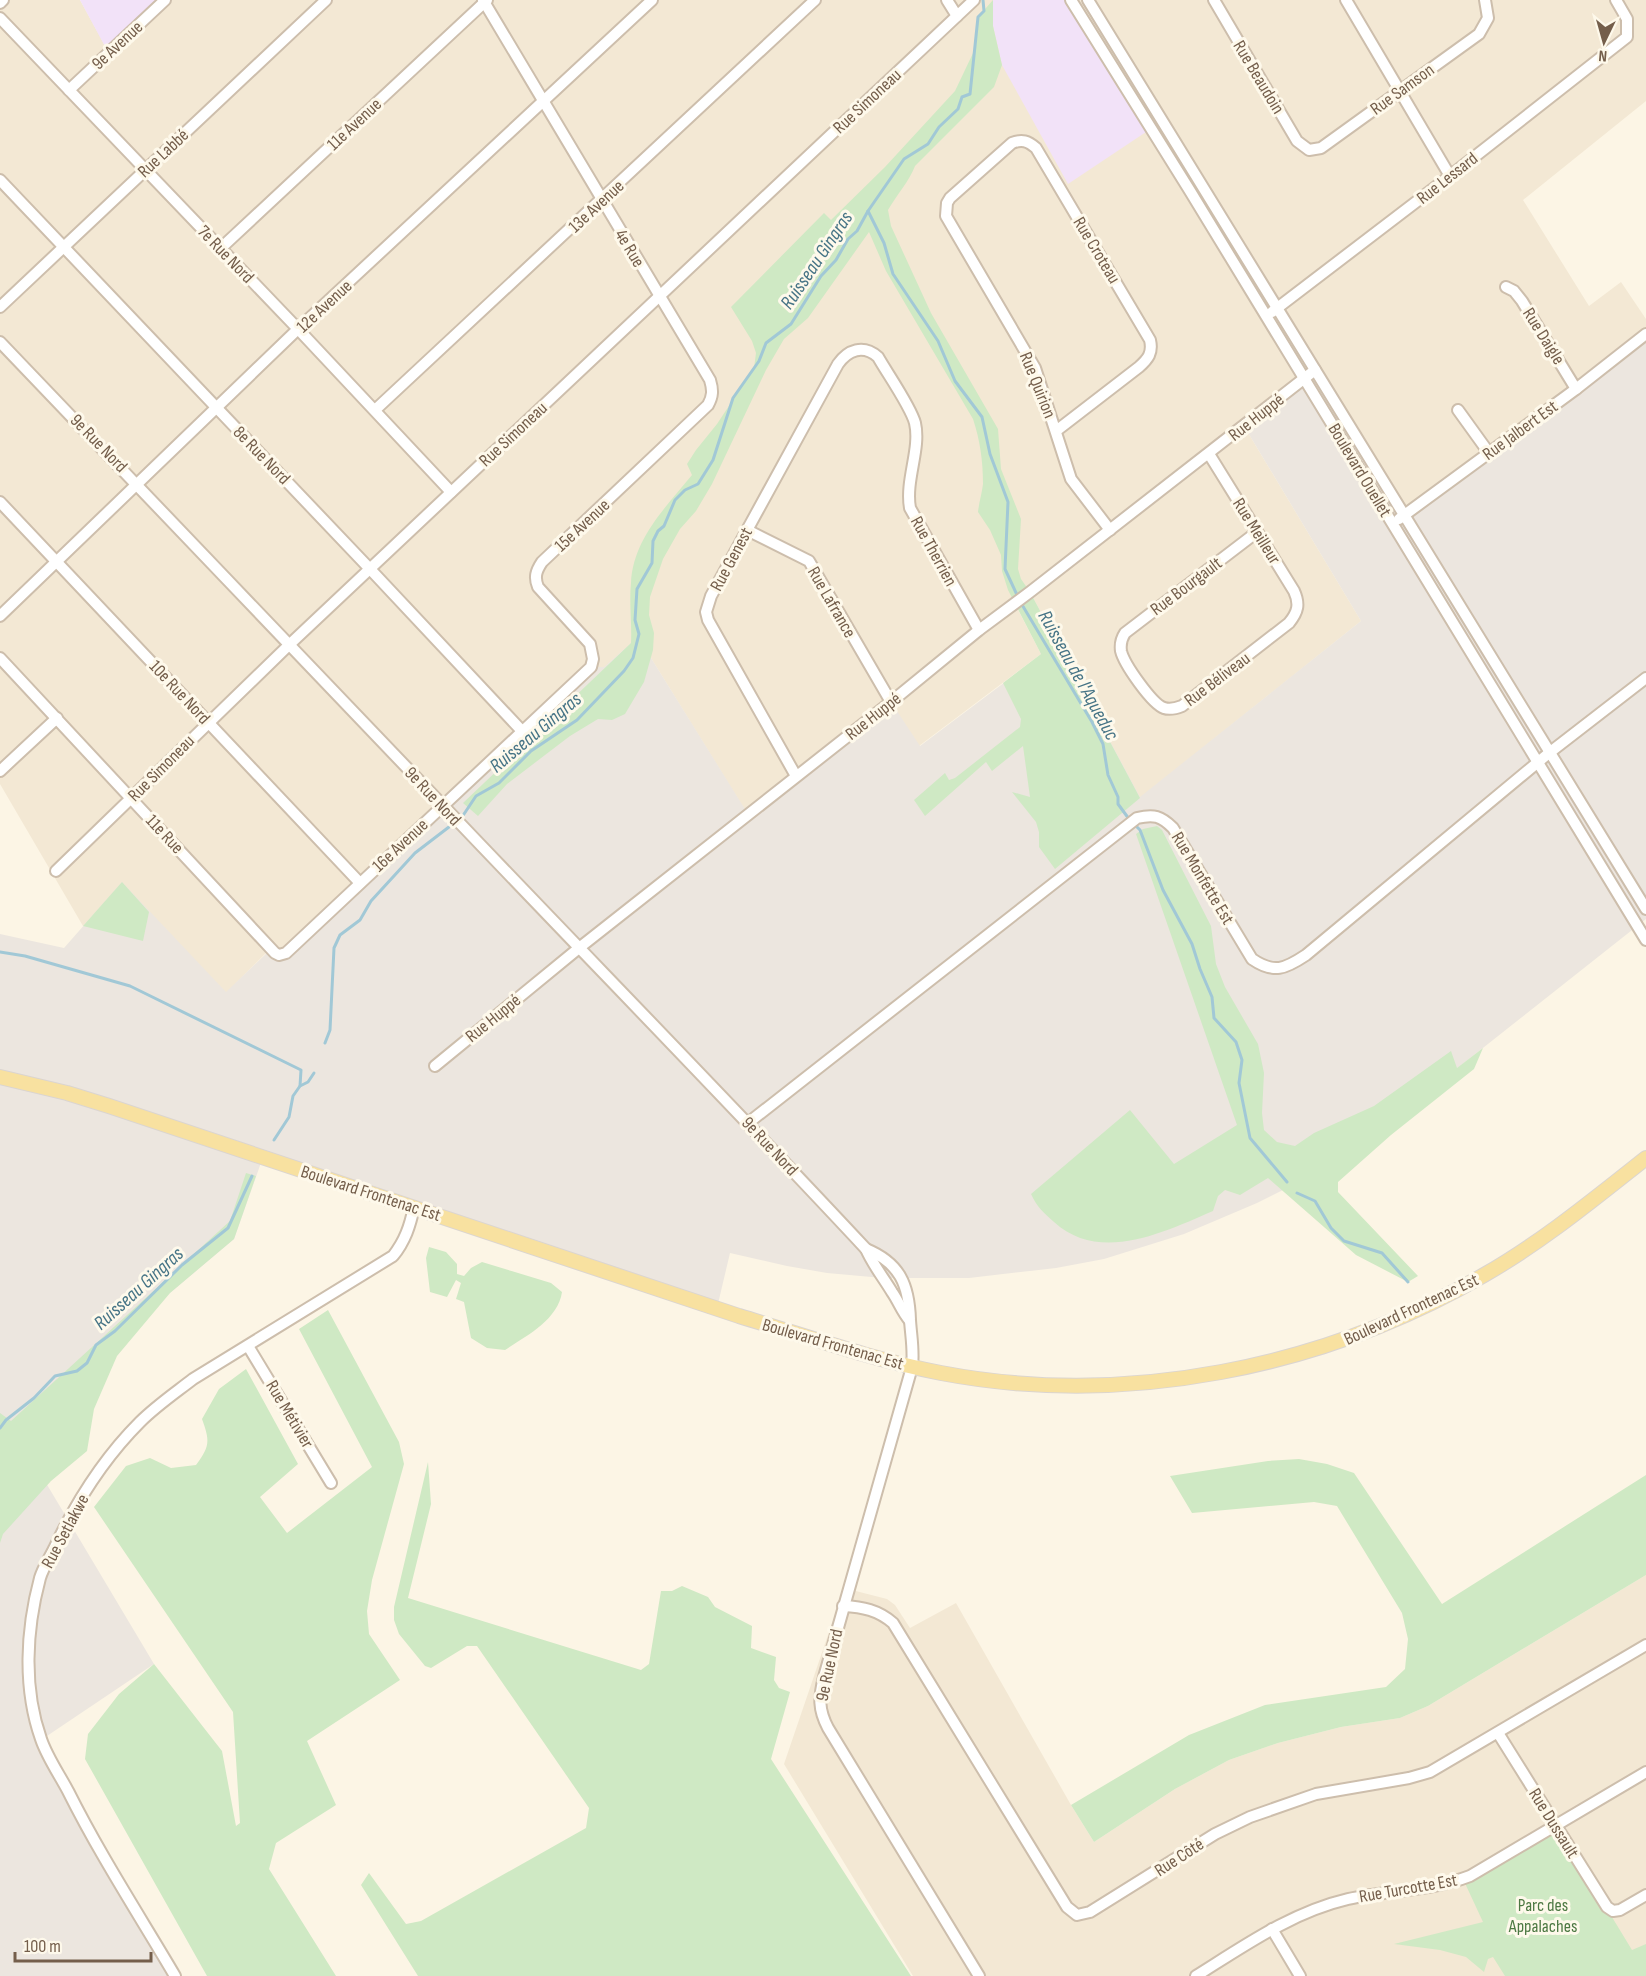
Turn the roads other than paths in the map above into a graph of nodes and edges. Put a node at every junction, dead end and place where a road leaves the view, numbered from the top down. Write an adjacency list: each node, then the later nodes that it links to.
1 (3, 0): 15 (street)
2 (165, 0): 18 (street, 9e Avenue)
3 (326, 0): 22 (street, Rue Labbé)
4 (652, 0): 20 (street, 12e Avenue)
5 (815, 0): 25 (street, 13e Avenue)
6 (947, 0): 16 (street)
7 (974, 0): 16 (street, Rue Simoneau)
8 (1071, 0): 33 (street, Boulevard Ouellet)
9 (1088, 0): 32 (street, Boulevard Ouellet)
10 (1214, 0): 21 (street, Rue Beaudoin)
11 (1346, 0): 19 (street)
12 (1485, 0): 19 (street, Rue Samson)
13 (1616, 0): 23 (street, Rue Lessard)
14 (485, 1): 20 (street, 4e Rue); 28 (street, 11e Avenue)
15 (0, 3)
16 (957, 16): 30 (street, Rue Simoneau)
17 (0, 18): 18 (street, 7e Rue Nord)
18 (69, 90): 22 (street, 7e Rue Nord)
19 (1399, 91): 21 (street, Rue Samson); 23 (street)
20 (545, 101): 25 (street, 4e Rue); 34 (street, 12e Avenue)
21 (1310, 150)
22 (145, 170): 27 (street, Rue Labbé); 28 (street, 7e Rue Nord)
23 (1450, 176): 32 (street, Rue Lessard)
24 (0, 180): 27 (street, 8e Rue Nord)
25 (602, 201): 30 (street, 4e Rue); 43 (street, 13e Avenue)
26 (945, 209): 45 (street, Rue Quirion); 45 (street, Rue Croteau)
27 (63, 246): 31 (street, Rue Labbé); 42 (street, 8e Rue Nord)
28 (221, 248): 34 (street, 7e Rue Nord)
29 (1506, 287): 40 (street, Rue Daigle)
30 (660, 297): 41 (street, 4e Rue); 49 (street, Rue Simoneau)
31 (0, 307)
32 (1278, 307): 33 (street, Rue Lessard); 38 (street, Boulevard Ouellet)
33 (1266, 316): 39 (street, Boulevard Ouellet)
34 (298, 329): 42 (street, 12e Avenue); 43 (street, 7e Rue Nord)
35 (1646, 334): 40 (street, Rue Jalbert Est)
36 (0, 342): 48 (street, 9e Rue Nord)
37 (855, 350): 53 (street, Rue Genest); 60 (street, Rue Therrien)
38 (1315, 370): 39 (street, Rue Huppé); 51 (street, Boulevard Ouellet)
39 (1304, 379): 46 (street, Rue Huppé); 52 (street, Boulevard Ouellet)
40 (1576, 389): 47 (street, Rue Jalbert Est)
41 (708, 405): 64 (street, 15e Avenue)
42 (217, 408): 48 (street, 12e Avenue); 57 (street, 8e Rue Nord)
43 (375, 410): 49 (street, 7e Rue Nord)
44 (1458, 410): 47 (street)
45 (1056, 431): 54 (street, Rue Quirion)
46 (1209, 453): 54 (street, Rue Huppé); 55 (street, Rue Meilleur)
47 (1489, 453): 51 (street, Rue Jalbert Est)
48 (137, 483): 56 (street, 12e Avenue); 61 (street, 9e Rue Nord)
49 (450, 492): 57 (street, Rue Simoneau)
50 (0, 502): 56 (street, 10e Rue Nord)
51 (1404, 515): 52 (street, Rue Jalbert Est); 70 (street, Boulevard Ouellet)
52 (1393, 524): 71 (street, Boulevard Ouellet)
53 (747, 530): 66 (street, Rue Lafrance); 73 (street, Rue Genest)
54 (1110, 530): 60 (street, Rue Huppé)
55 (1257, 532): 58 (street, Rue Meilleur); 62 (street, Rue Bourgault)
56 (57, 560): 59 (street, 12e Avenue); 68 (street, 10e Rue Nord)
57 (370, 569): 61 (street, Rue Simoneau); 69 (street, 8e Rue Nord)
58 (1297, 611): 62 (street, Rue Béliveau)
59 (0, 616)
60 (979, 630): 66 (street, Rue Huppé)
61 (290, 644): 68 (street, Rue Simoneau); 75 (street, 9e Rue Nord)
62 (1121, 645)
63 (0, 658): 67 (street, 11e Rue)
64 (593, 658): 69 (street, 16e Avenue)
65 (1646, 678): 70 (street, Rue Monfette Est)
66 (891, 702): 73 (street, Rue Huppé)
67 (57, 718): 72 (street); 74 (street, 11e Rue)
68 (208, 722): 74 (street, Rue Simoneau); 77 (street, 10e Rue Nord)
69 (522, 731): 75 (street, 16e Avenue)
70 (1549, 753): 71 (street, Rue Monfette Est); 78 (street, Boulevard Ouellet)
71 (1538, 763): 79 (street, Boulevard Ouellet); 84 (street, Rue Monfette Est)
72 (0, 771)
73 (796, 776): 80 (street, Rue Huppé)
74 (131, 798): 76 (street, Rue Simoneau); 81 (street, 11e Rue)
75 (442, 805): 77 (street, 16e Avenue); 80 (street, 9e Rue Nord)
76 (56, 871)
77 (360, 882): 81 (street, 16e Avenue)
78 (1646, 909)
79 (1646, 940)
80 (579, 948): 82 (street, Rue Huppé); 84 (street, 9e Rue Nord)
81 (282, 955)
82 (435, 1066)
83 (0, 1077): 86 (main road, Boulevard Frontenac Est)
84 (748, 1123): 88 (street, 9e Rue Nord)
85 (1646, 1158): 88 (main road, Boulevard Frontenac Est)
86 (414, 1208): 87 (street, Rue Setlakwe); 88 (main road, Boulevard Frontenac Est)
87 (248, 1346): 89 (street, Rue Métivier); 97 (street, Rue Setlakwe)
88 (912, 1367): 90 (street, 9e Rue Nord)
89 (331, 1483)
90 (843, 1605): 92 (street, Rue Côté); 98 (street, 9e Rue Nord)
91 (1646, 1645): 92 (street, Rue Côté)
92 (1498, 1733): 94 (street, Rue Dussault)
93 (1646, 1772): 94 (street, Rue Turcotte Est)
94 (1556, 1825): 95 (street, Rue Dussault); 96 (street, Rue Turcotte Est)
95 (1646, 1895)
96 (1272, 1929): 99 (street, Rue Turcotte Est); 100 (street)
97 (174, 1976)
98 (979, 1976)
99 (1196, 1976)
100 (1299, 1976)

